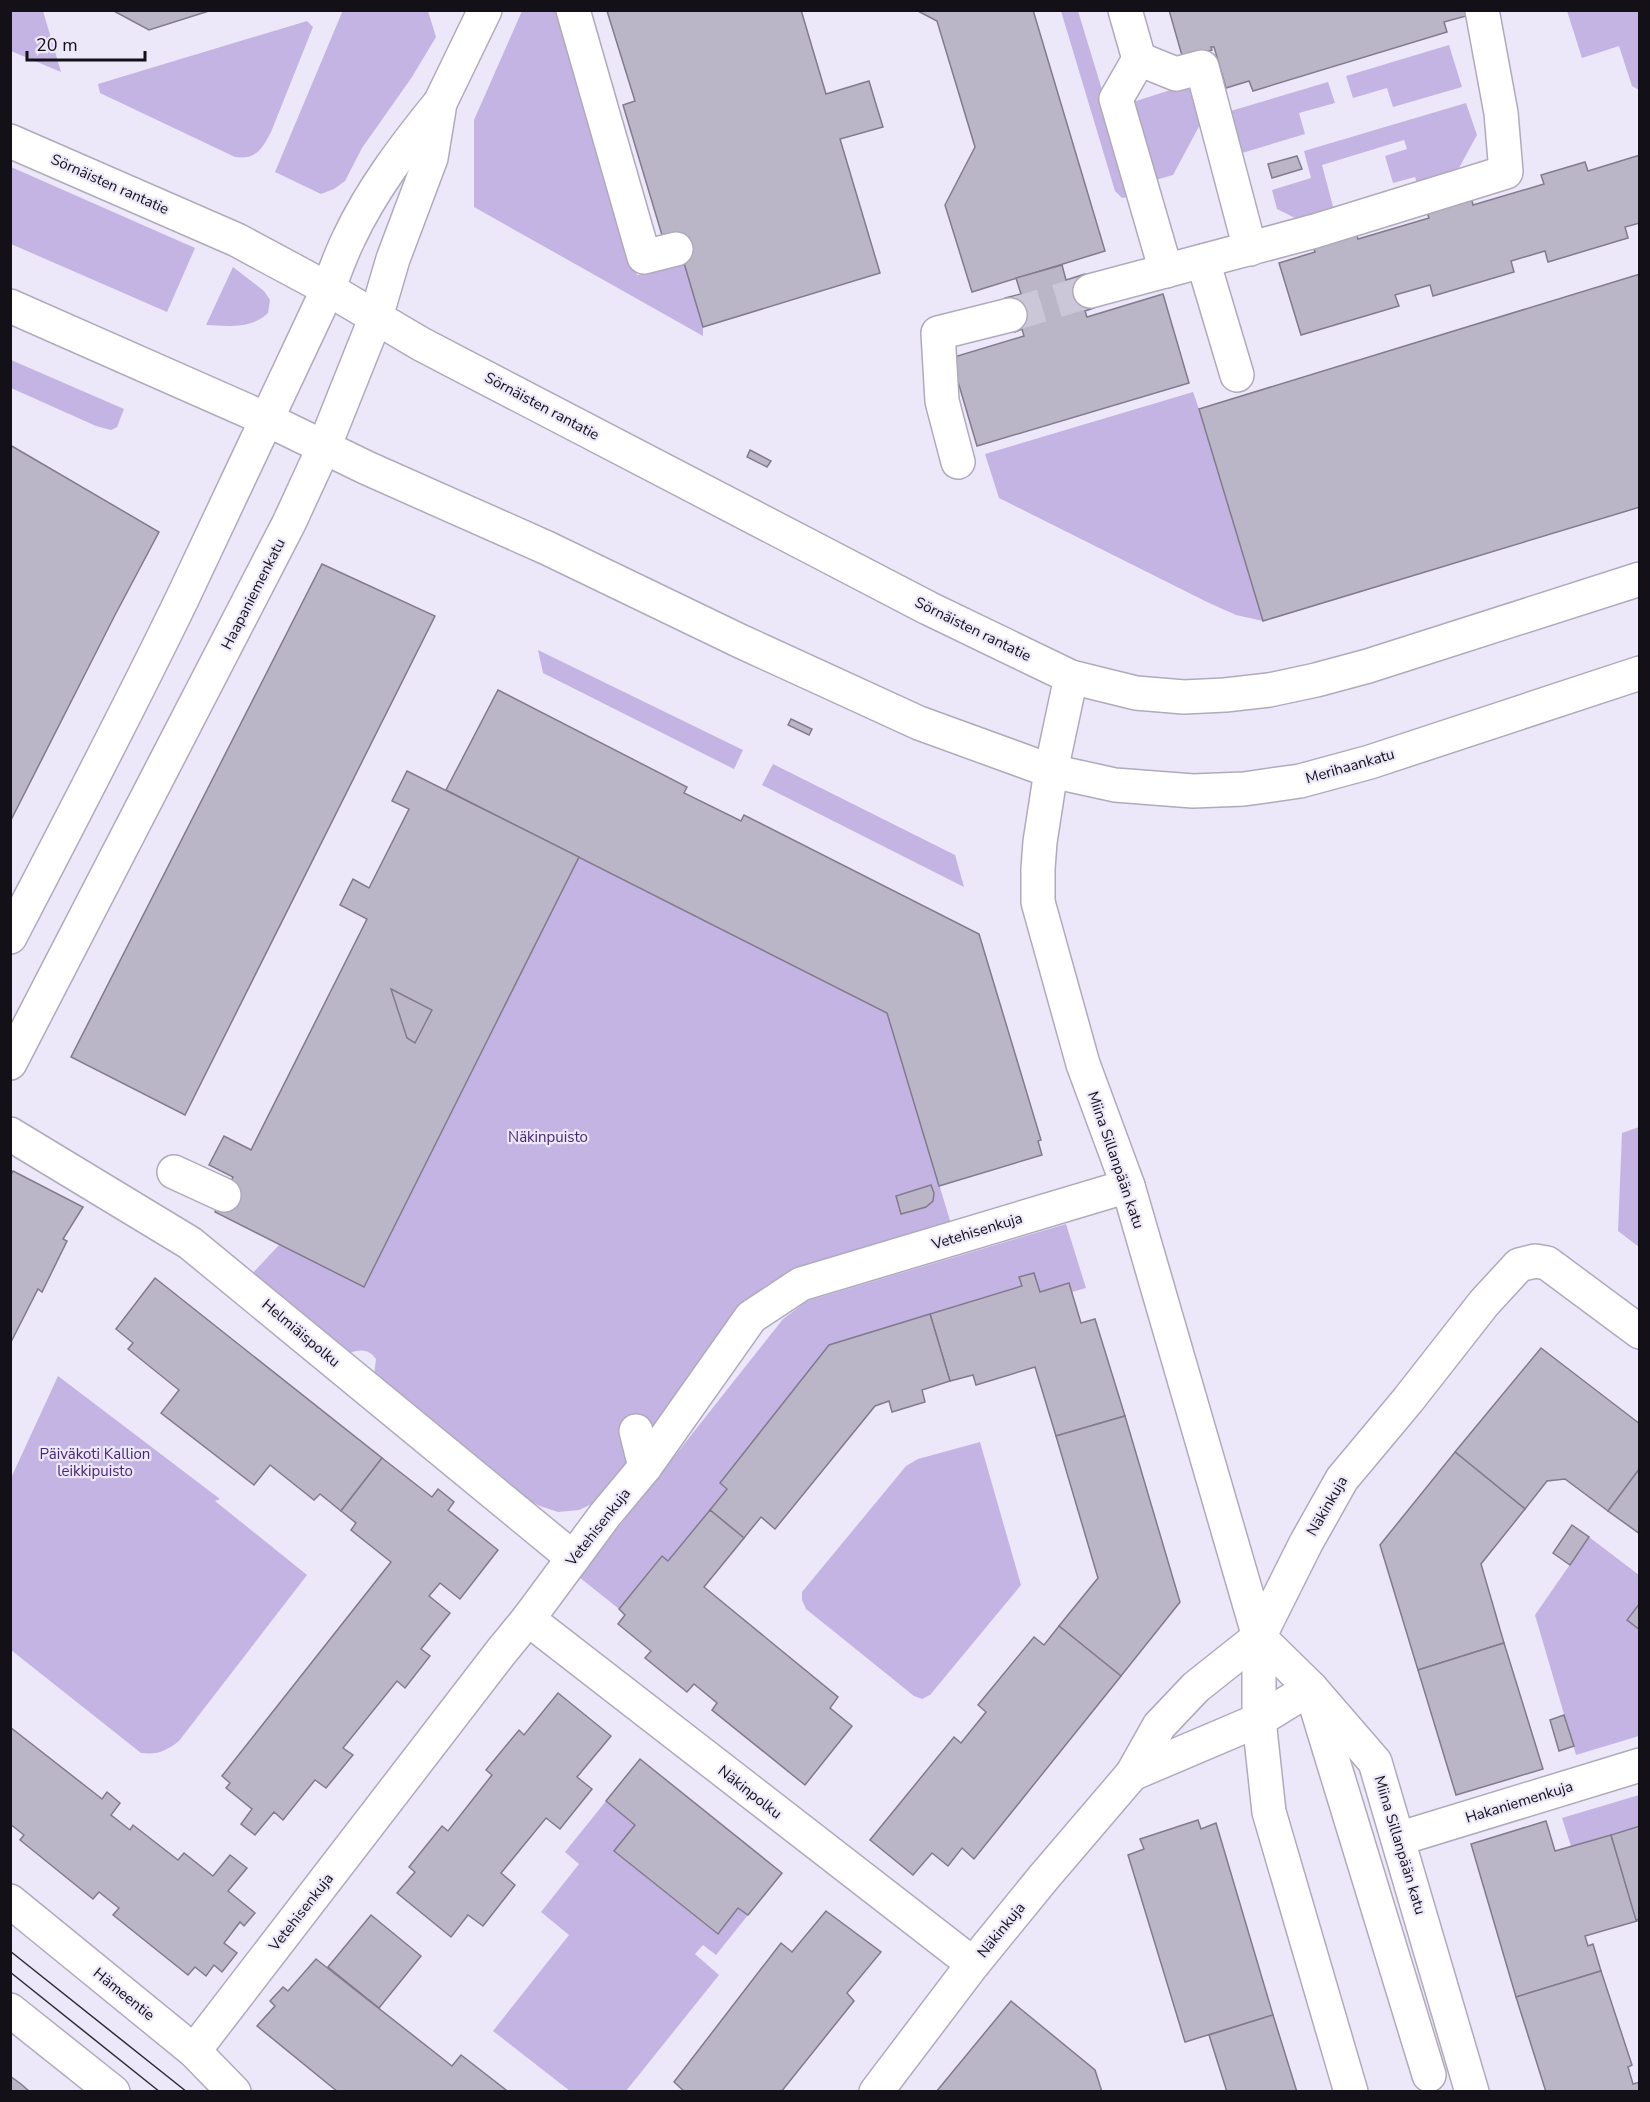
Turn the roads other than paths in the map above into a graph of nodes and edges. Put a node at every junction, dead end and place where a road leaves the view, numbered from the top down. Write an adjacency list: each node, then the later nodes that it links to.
1 (485, 10): 6 (street, Haapaniemenkatu)
2 (573, 10): 8 (street)
3 (1125, 10): 5 (street)
4 (1482, 10): 9 (street)
5 (1139, 59): 9 (street); 11 (street)
6 (440, 103): 12 (street, Haapaniemenkatu); 16 (street, Haapaniemenkatu)
7 (10, 141): 12 (street, Sörnäisten rantatie)
8 (676, 249)
9 (1250, 249): 10 (street)
10 (1203, 261): 11 (street); 17 (street)
11 (1166, 271): 13 (street)
12 (328, 289): 16 (street, Sörnäisten rantatie); 18 (street, Haapaniemenkatu)
13 (1090, 291)
14 (10, 306): 18 (street)
15 (1010, 315): 20 (street)
16 (375, 317): 19 (street, Haapaniemenkatu); 23 (street, Sörnäisten rantatie)
17 (1237, 375)
18 (266, 419): 19 (street); 25 (street, Haapaniemenkatu)
19 (324, 447): 24 (street); 26 (street, Haapaniemenkatu)
20 (958, 462)
21 (1640, 579): 23 (street)
22 (1640, 673): 24 (street, Merihaankatu)
23 (1071, 677): 24 (street, Miina Sillanpään katu)
24 (1051, 771): 29 (street, Miina Sillanpään katu)
25 (10, 937)
26 (10, 1063)
27 (10, 1134): 34 (street, Helmiäispolku)
28 (174, 1172): 30 (street)
29 (1128, 1186): 33 (street, Vetehisenkuja); 36 (street, Miina Sillanpään katu)
30 (224, 1195)
31 (1640, 1332): 36 (street, Näkinkuja)
32 (636, 1431): 33 (street)
33 (645, 1467): 34 (street, Vetehisenkuja)
34 (573, 1558): 35 (street, Vetehisenkuja)
35 (528, 1619): 43 (street, Näkinpolku); 45 (street, Vetehisenkuja)
36 (1258, 1637): 37 (street, Miina Sillanpään katu); 38 (street, Miina Sillanpään katu); 40 (street, Näkinkuja)
37 (1311, 1688): 38 (street, Näkinkuja); 41 (street, Miina Sillanpään katu); 46 (street)
38 (1259, 1720): 40 (street, Näkinkuja); 50 (street, Miina Sillanpään katu)
39 (1640, 1766): 41 (street, Hakaniemenkuja)
40 (1132, 1774): 43 (street, Näkinkuja)
41 (1398, 1839): 51 (street, Miina Sillanpään katu)
42 (10, 1901): 45 (street, Hämeentie)
43 (973, 1964): 49 (street, Näkinkuja)
44 (10, 2010): 47 (street)
45 (194, 2051): 48 (street, Hämeentie)
46 (1429, 2075)
47 (113, 2091)
48 (234, 2091)
49 (876, 2091)
50 (1351, 2091)
51 (1472, 2091)

